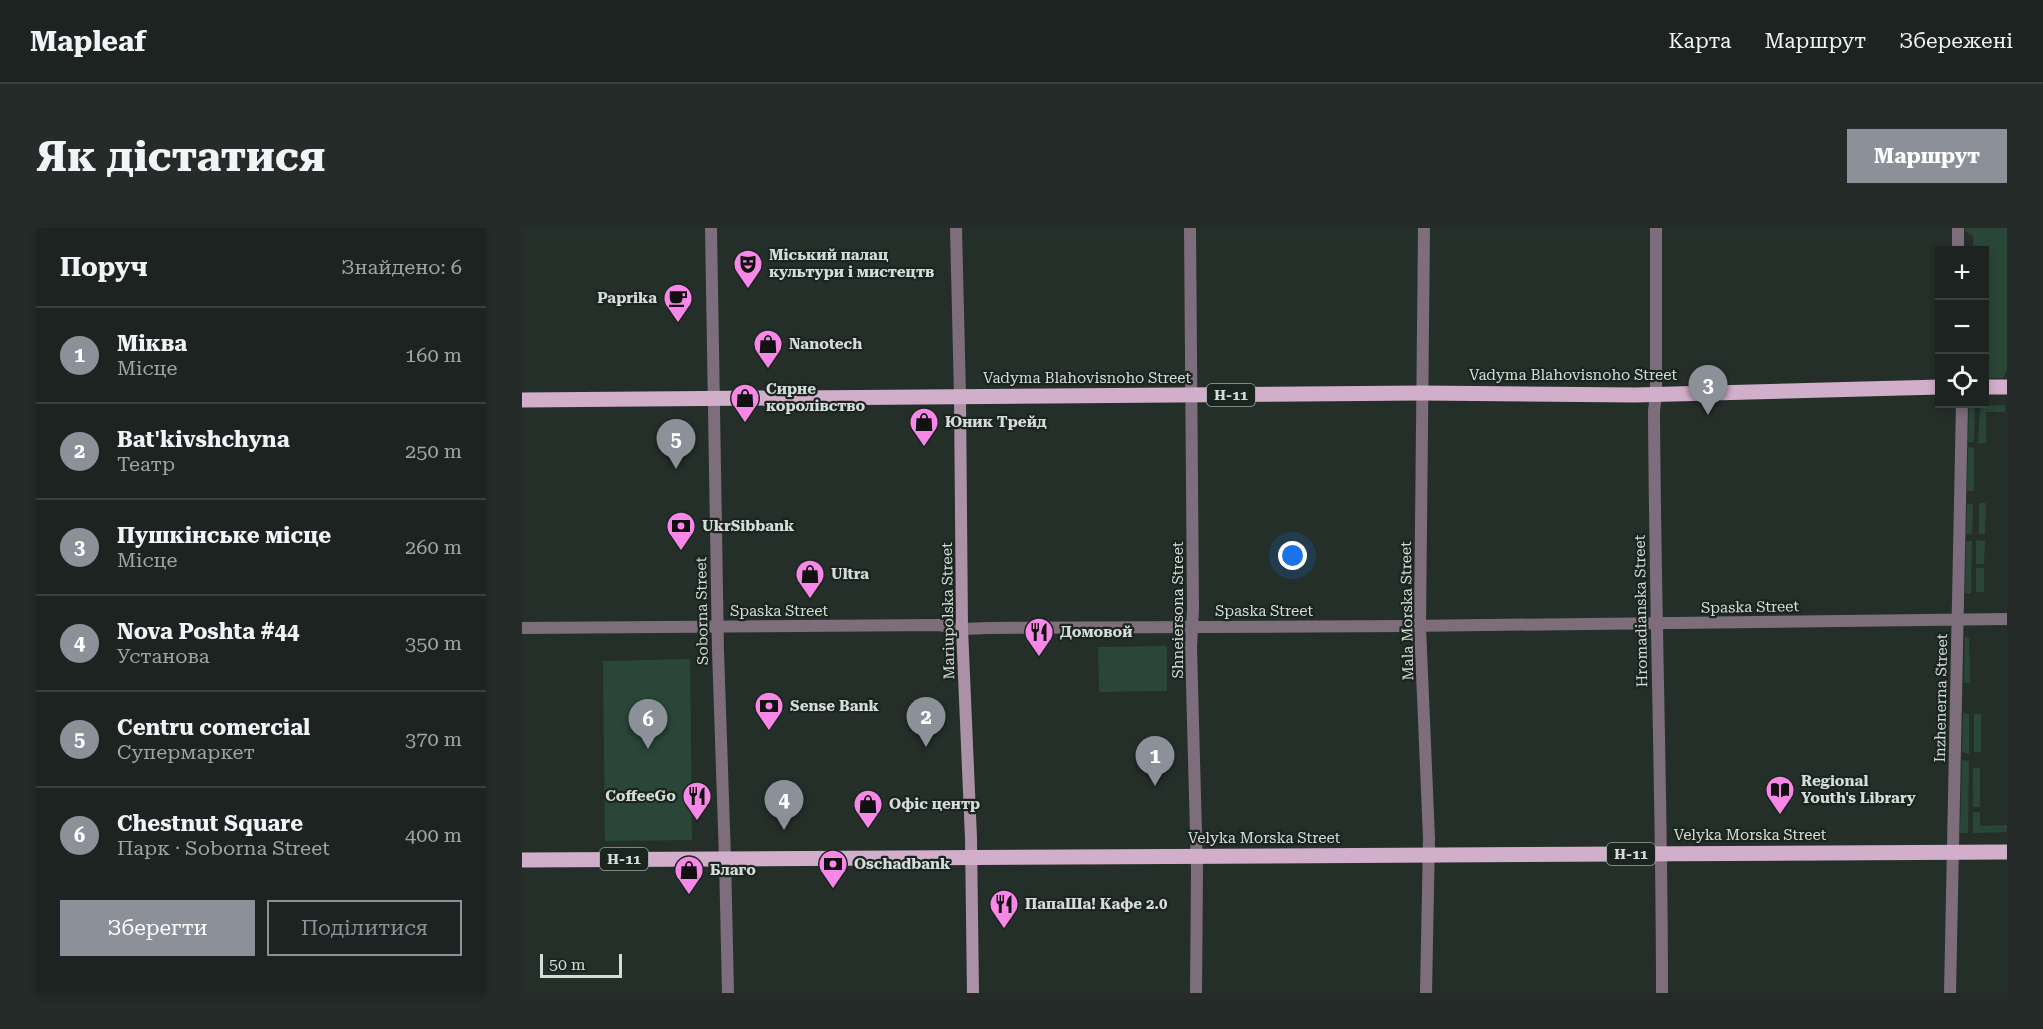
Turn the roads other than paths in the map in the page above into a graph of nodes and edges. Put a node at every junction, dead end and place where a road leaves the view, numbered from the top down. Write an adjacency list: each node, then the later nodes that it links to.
1 (711, 228): 16 (street, Soborna Street)
2 (956, 228): 13 (street, Mariupolska Street)
3 (1190, 228): 14 (street, Shneiersona Street)
4 (1425, 228): 11 (street, Mala Morska Street)
5 (1656, 228): 12 (street, Hromadianska Street)
6 (1958, 228): 7 (street)
7 (1958, 246)
8 (1935, 387): 12 (main road, Vadyma Blahovisnoho Street / Н-11)
9 (1989, 387): 10 (main road)
10 (2007, 387)
11 (1422, 393): 12 (main road, Vadyma Blahovisnoho Street / Н-11); 14 (main road, Vadyma Blahovisnoho Street / Н-11); 23 (street, Mala Morska Street)
12 (1656, 394): 20 (street, Hromadianska Street)
13 (960, 396): 14 (main road, Vadyma Blahovisnoho Street / Н-11); 16 (main road, Vadyma Blahovisnoho Street / Н-11); 25 (street, Mariupolska Street)
14 (1191, 396): 22 (street, Shneiersona Street)
15 (522, 400): 16 (main road, Vadyma Blahovisnoho Street / Н-11)
16 (713, 400): 21 (street, Soborna Street)
17 (1962, 408): 18 (street, Inzhenerna Street)
18 (1958, 619): 19 (street, Spaska Street); 20 (street, Spaska Street); 26 (street, Inzhenerna Street)
19 (2007, 619)
20 (1656, 624): 23 (street, Spaska Street); 28 (street, Hromadianska Street)
21 (717, 626): 24 (street, Spaska Street); 25 (street, Spaska Street); 32 (street, Soborna Street)
22 (1192, 626): 23 (street, Spaska Street); 25 (street, Spaska Street); 30 (street, Shneiersona Street)
23 (1420, 626): 29 (street, Mala Morska Street)
24 (522, 628)
25 (962, 629): 31 (street, Mariupolska Street)
26 (1953, 852): 27 (main road, Velyka Morska Street / Н-11); 28 (main road, Velyka Morska Street / Н-11); 39 (street, Inzhenerna Street)
27 (2007, 852)
28 (1662, 854): 29 (main road, Velyka Morska Street / Н-11); 38 (street, Hromadianska Street)
29 (1429, 855): 30 (main road, Velyka Morska Street / Н-11); 37 (street, Mala Morska Street)
30 (1197, 856): 31 (main road, Velyka Morska Street / Н-11); 36 (street, Shneiersona Street)
31 (971, 857): 32 (main road, Velyka Morska Street / Н-11); 35 (street, Mariupolska Street)
32 (725, 858): 33 (main road, Velyka Morska Street / Н-11); 34 (street, Soborna Street)
33 (522, 860)
34 (728, 993)
35 (973, 993)
36 (1196, 993)
37 (1426, 993)
38 (1662, 993)
39 (1950, 993)

